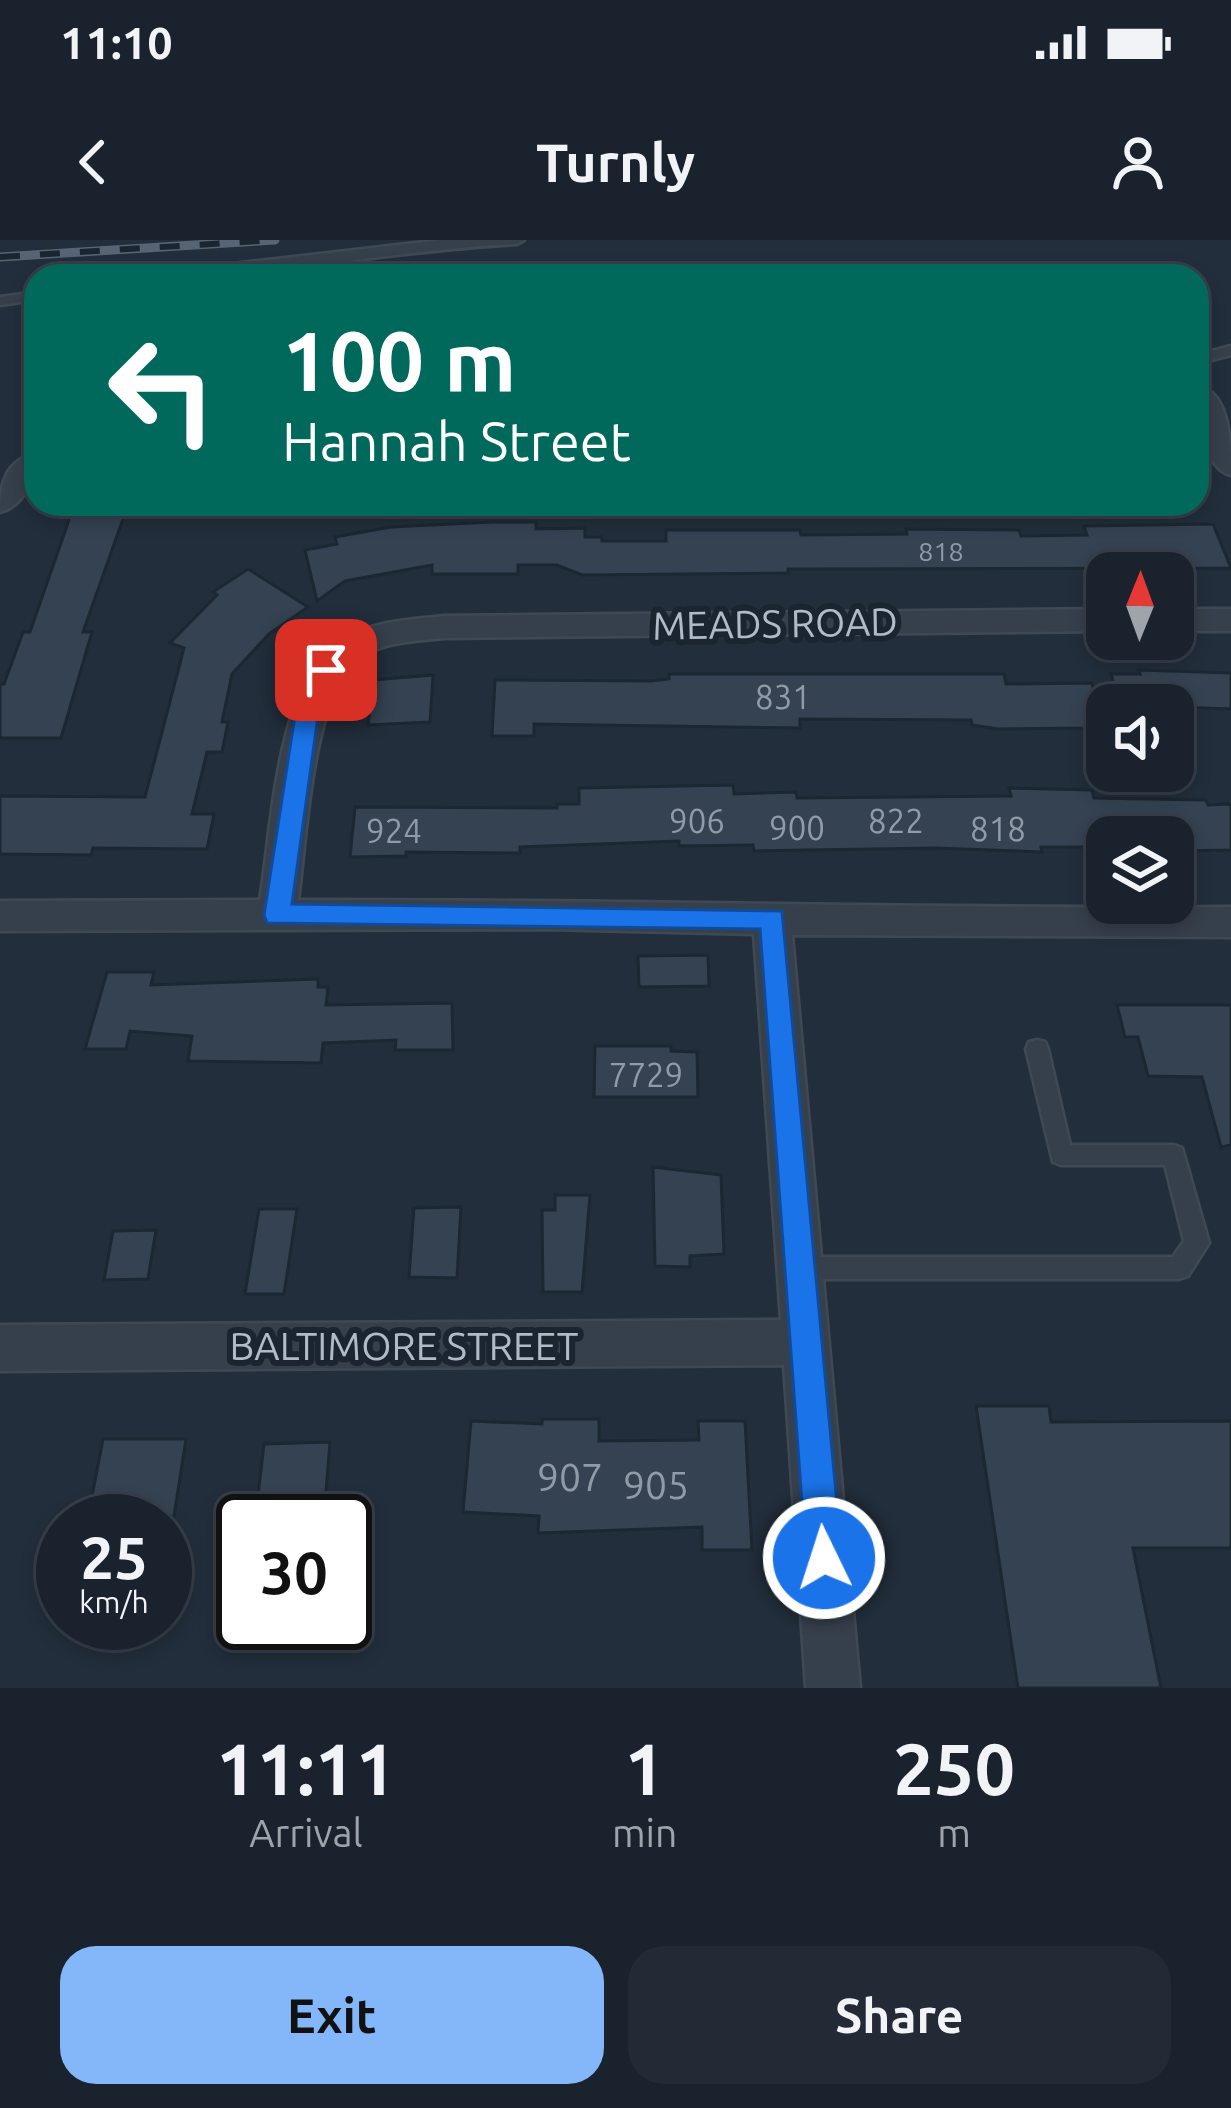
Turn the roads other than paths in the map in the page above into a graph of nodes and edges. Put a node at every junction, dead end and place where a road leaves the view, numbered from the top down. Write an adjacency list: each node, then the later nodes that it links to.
1 (517, 240): 2 (lane)
2 (265, 264)
3 (1209, 417): 4 (street)
4 (1231, 466)
5 (24, 474): 6 (street)
6 (0, 503)
7 (1086, 620): 10 (street, MEADS ROAD)
8 (1194, 620): 9 (street)
9 (1231, 620)
10 (277, 915): 11 (street); 12 (street)
11 (0, 916)
12 (772, 919): 13 (street); 15 (street)
13 (1231, 922)
14 (1037, 1049): 15 (lane)
15 (802, 1268): 16 (street)
16 (808, 1342): 17 (street, BALTIMORE STREET); 18 (street)
17 (0, 1348)
18 (833, 1688)

